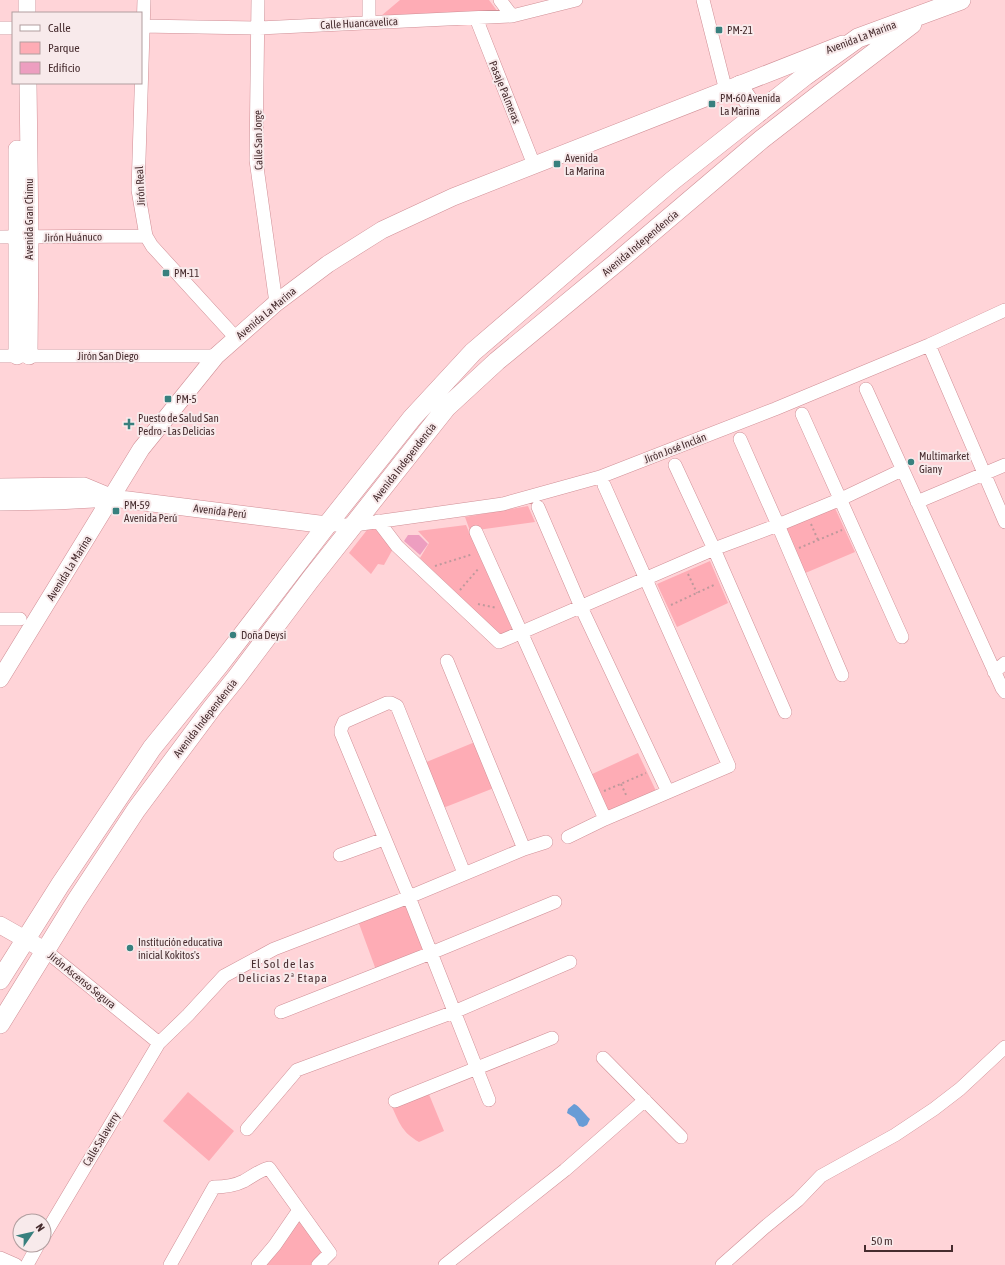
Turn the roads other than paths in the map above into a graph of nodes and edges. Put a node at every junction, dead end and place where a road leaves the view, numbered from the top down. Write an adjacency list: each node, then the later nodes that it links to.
1 (16, 0): 10 (street)
2 (27, 0): 11 (street)
3 (144, 0): 16 (street, Jirón Real)
4 (258, 0): 19 (street, Calle San Jorge)
5 (369, 0): 15 (street)
6 (500, 0): 13 (street)
7 (576, 0): 13 (street, Calle Huancavelica)
8 (703, 0): 24 (street)
9 (961, 0): 12 (main road, Avenida La Marina)
10 (16, 12)
11 (27, 12)
12 (927, 13): 20 (main road, Avenida La Marina); 31 (main road, Avenida Independencia)
13 (512, 16): 14 (street, Calle Huancavelica)
14 (476, 18): 15 (street, Calle Huancavelica); 26 (street, Pasaje Palmeras)
15 (369, 23): 19 (street, Calle Huancavelica)
16 (142, 26): 19 (street, Calle Huancavelica)
17 (0, 28): 18 (street)
18 (12, 28)
19 (259, 28): 32 (street, Calle San Jorge)
20 (858, 38): 24 (street, Avenida La Marina); 25 (main road, Avenida Independencia)
21 (17, 84): 30 (street, Avenida Gran Chimu)
22 (28, 84): 30 (street, Avenida Gran Chimu)
23 (141, 84): 28 (street, Jirón Real)
24 (733, 88): 25 (main road); 26 (street, Avenida La Marina)
25 (760, 111): 27 (main road, Avenida Independencia)
26 (534, 165): 32 (street, Avenida La Marina)
27 (614, 231): 31 (main road); 40 (main road, Avenida Independencia)
28 (146, 236): 30 (street, Jirón Huánuco); 34 (street, Jirón Real)
29 (0, 237): 30 (street, Jirón Huánuco)
30 (24, 238): 36 (street, Avenida Gran Chimu)
31 (631, 251): 41 (main road, Avenida Independencia)
32 (276, 304): 34 (street, Avenida La Marina)
33 (1005, 310): 35 (street, Jirón José Inclán)
34 (236, 338): 37 (street, Avenida La Marina)
35 (930, 345): 46 (street); 54 (street, Jirón José Inclán)
36 (15, 356): 37 (street, Jirón San Diego)
37 (216, 356): 49 (street, Avenida La Marina)
38 (866, 389): 45 (street)
39 (802, 414): 50 (street)
40 (412, 418): 41 (main road); 56 (main road, Avenida Independencia)
41 (429, 430): 57 (main road, Avenida Independencia)
42 (740, 439): 58 (street)
43 (675, 465): 60 (street)
44 (1005, 465): 46 (street)
45 (902, 470): 50 (street); 52 (street)
46 (984, 474): 52 (street); 55 (street)
47 (604, 485): 61 (street)
48 (0, 487): 49 (street, Avenida Perú)
49 (112, 498): 51 (street, Avenida Perú); 56 (street, Avenida Perú); 73 (street, Avenida La Marina)
50 (841, 499): 58 (street); 66 (street)
51 (0, 502)
52 (917, 502): 70 (street)
53 (538, 507): 62 (street)
54 (378, 521): 57 (street, Jirón José Inclán); 65 (street)
55 (1005, 522)
56 (327, 525): 57 (street, Jirón José Inclán); 69 (main road, Avenida Independencia)
57 (354, 525): 72 (main road, Avenida Independencia)
58 (778, 525): 60 (street); 71 (street)
59 (476, 532): 65 (street)
60 (714, 548): 61 (street); 75 (street)
61 (646, 578): 62 (street); 76 (street)
62 (581, 607): 65 (street); 76 (street)
63 (0, 618): 64 (street)
64 (20, 619)
65 (520, 633): 78 (street)
66 (902, 637)
67 (447, 661): 83 (street)
68 (1005, 663): 70 (street)
69 (220, 664): 72 (main road); 77 (main road, Avenida Independencia)
70 (994, 672): 74 (street)
71 (842, 675)
72 (237, 677): 79 (main road, Avenida Independencia)
73 (0, 679)
74 (1005, 692)
75 (785, 712)
76 (668, 792): 78 (street)
77 (111, 808): 79 (main road); 84 (main road, Avenida Independencia)
78 (605, 819): 80 (street)
79 (129, 820): 86 (main road, Avenida Independencia)
80 (568, 837)
81 (384, 839): 85 (street); 87 (street); 88 (street)
82 (546, 842): 83 (street, Calle Salaverry)
83 (524, 849): 87 (street, Calle Salaverry)
84 (82, 853): 86 (main road); 91 (main road, Avenida Independencia)
85 (340, 855)
86 (100, 864): 92 (main road, Avenida Independencia)
87 (464, 873): 88 (street, Calle Salaverry)
88 (409, 897): 93 (street); 100 (street, Calle Salaverry)
89 (555, 902): 93 (street)
90 (0, 925): 91 (street, Jirón Ascenso Segura)
91 (26, 940): 92 (street, Jirón Ascenso Segura); 95 (main road, Avenida Independencia)
92 (46, 951): 98 (main road, Avenida Independencia); 100 (street, Jirón Ascenso Segura)
93 (431, 953): 96 (street); 97 (street)
94 (570, 962): 97 (street)
95 (0, 980)
96 (281, 1012)
97 (454, 1012): 103 (street); 107 (street)
98 (0, 1024)
99 (552, 1038): 103 (street)
100 (159, 1043): 110 (street, Calle Salaverry)
101 (1005, 1047): 119 (street)
102 (603, 1058): 105 (street)
103 (477, 1069): 104 (street); 106 (street)
104 (489, 1100)
105 (645, 1100): 108 (street); 118 (street)
106 (395, 1101)
107 (247, 1128)
108 (681, 1137)
109 (299, 1210): 115 (street); 116 (street); 117 (street)
110 (52, 1223)
111 (34, 1253): 114 (street)
112 (0, 1258): 113 (street)
113 (16, 1265)
114 (27, 1265)
115 (170, 1265)
116 (258, 1265)
117 (318, 1265)
118 (445, 1265)
119 (722, 1265)

